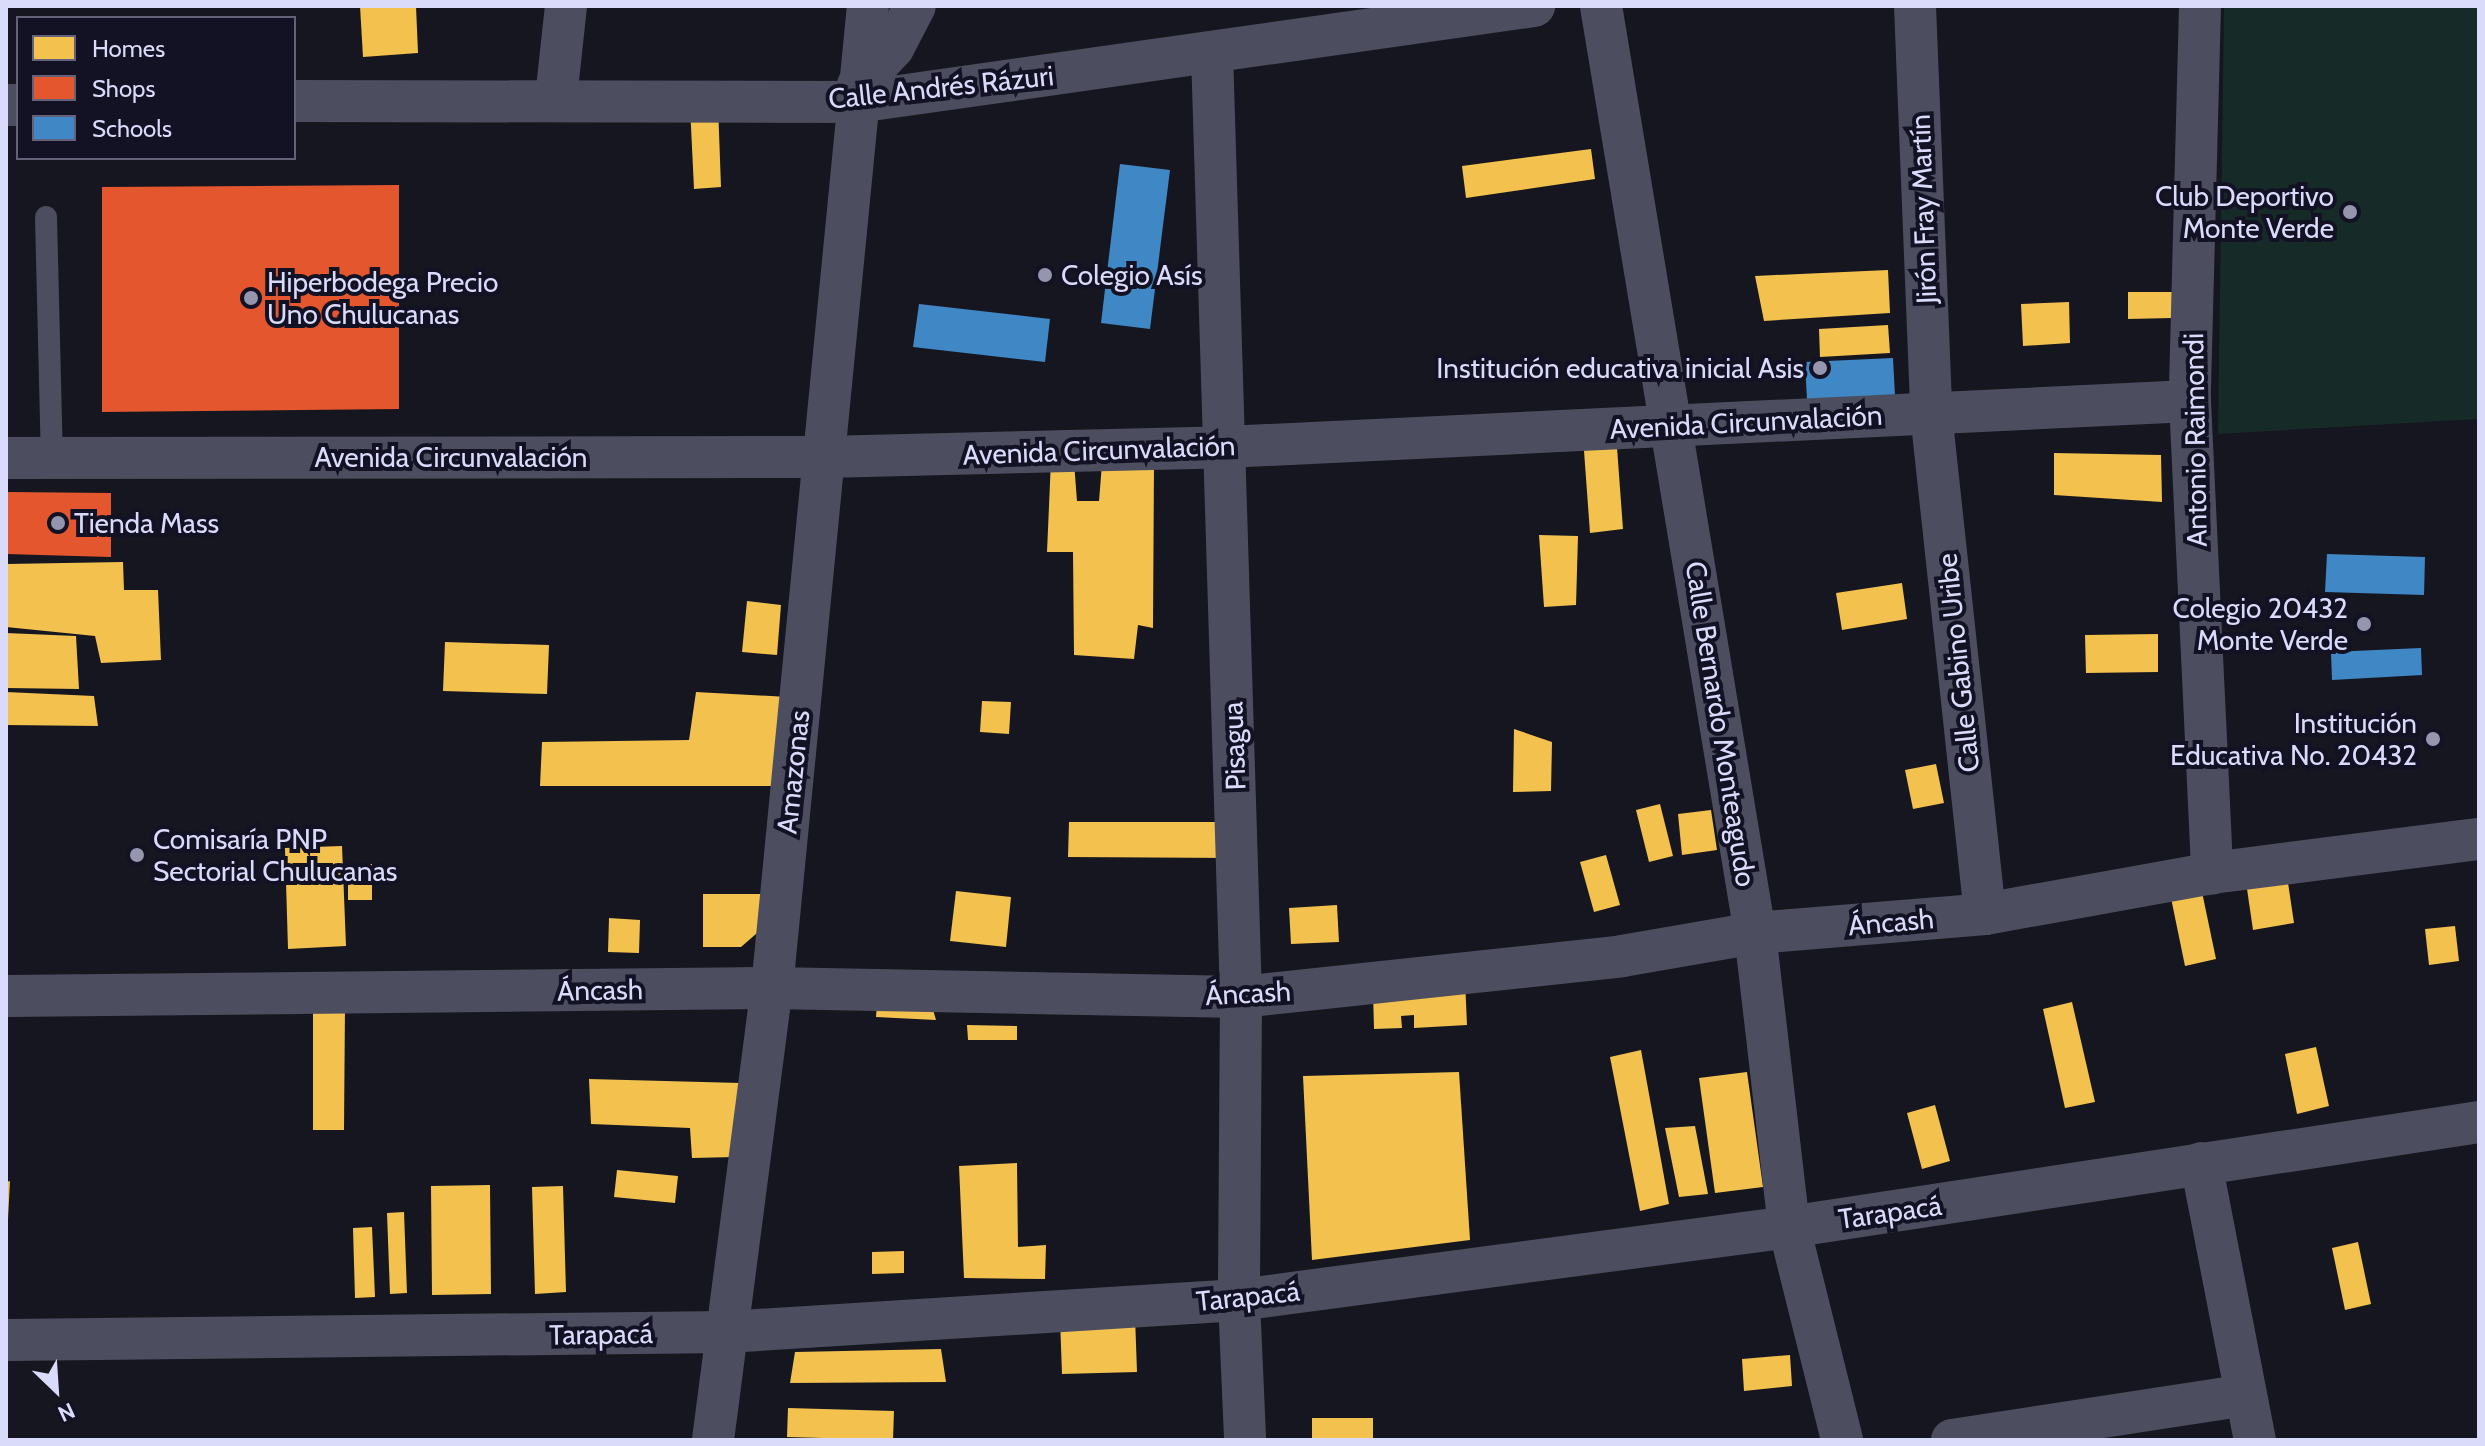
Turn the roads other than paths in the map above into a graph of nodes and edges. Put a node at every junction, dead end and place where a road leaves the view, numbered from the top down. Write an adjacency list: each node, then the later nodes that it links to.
1 (566, 6): 10 (street)
2 (868, 6): 9 (street, Amazonas)
3 (915, 6): 9 (street)
4 (1534, 6): 8 (street, Calle Andrés Rázuri)
5 (1601, 6): 15 (street, Calle Bernardo Monteagudo)
6 (1915, 6): 14 (street, Jirón Fray Martín)
7 (2200, 6): 13 (street, Antonio Raimondi)
8 (1212, 53): 9 (street, Calle Andrés Rázuri); 16 (street, Pisagua)
9 (858, 94): 10 (street, Calle Andrés Rázuri); 18 (street, Amazonas)
10 (556, 98): 11 (street, Calle Andrés Rázuri)
11 (296, 101)
12 (46, 217): 17 (lane)
13 (2190, 401): 14 (street, Avenida Circunvalación); 21 (street, Antonio Raimondi)
14 (1931, 413): 15 (street, Avenida Circunvalación); 22 (street, Calle Gabino Uribe)
15 (1673, 426): 16 (street, Avenida Circunvalación); 23 (street, Calle Bernardo Monteagudo)
16 (1226, 447): 18 (street, Avenida Circunvalación); 26 (street, Pisagua)
17 (52, 457): 18 (street, Avenida Circunvalación); 19 (street, Avenida Circunvalación)
18 (824, 457): 24 (street, Amazonas)
19 (6, 458)
20 (2479, 839): 21 (street, Áncash)
21 (2212, 873): 22 (street, Áncash)
22 (1985, 914): 23 (street, Áncash)
23 (1755, 933): 26 (street, Áncash); 29 (street, Calle Bernardo Monteagudo)
24 (772, 988): 25 (street, Áncash); 26 (street, Áncash); 31 (street, Amazonas)
25 (6, 996)
26 (1241, 997): 30 (street, Pisagua)
27 (2479, 1122): 28 (street, Tarapacá)
28 (2201, 1163): 29 (street, Tarapacá); 33 (street)
29 (1789, 1227): 30 (street, Tarapacá); 36 (street, Calle Bernardo Monteagudo)
30 (1239, 1300): 31 (street, Tarapacá); 35 (street, Pisagua)
31 (726, 1332): 32 (street, Tarapacá); 34 (street, Amazonas)
32 (6, 1340)
33 (2245, 1395): 37 (street); 38 (street)
34 (713, 1440)
35 (1245, 1440)
36 (1842, 1440)
37 (1952, 1440)
38 (2255, 1440)

